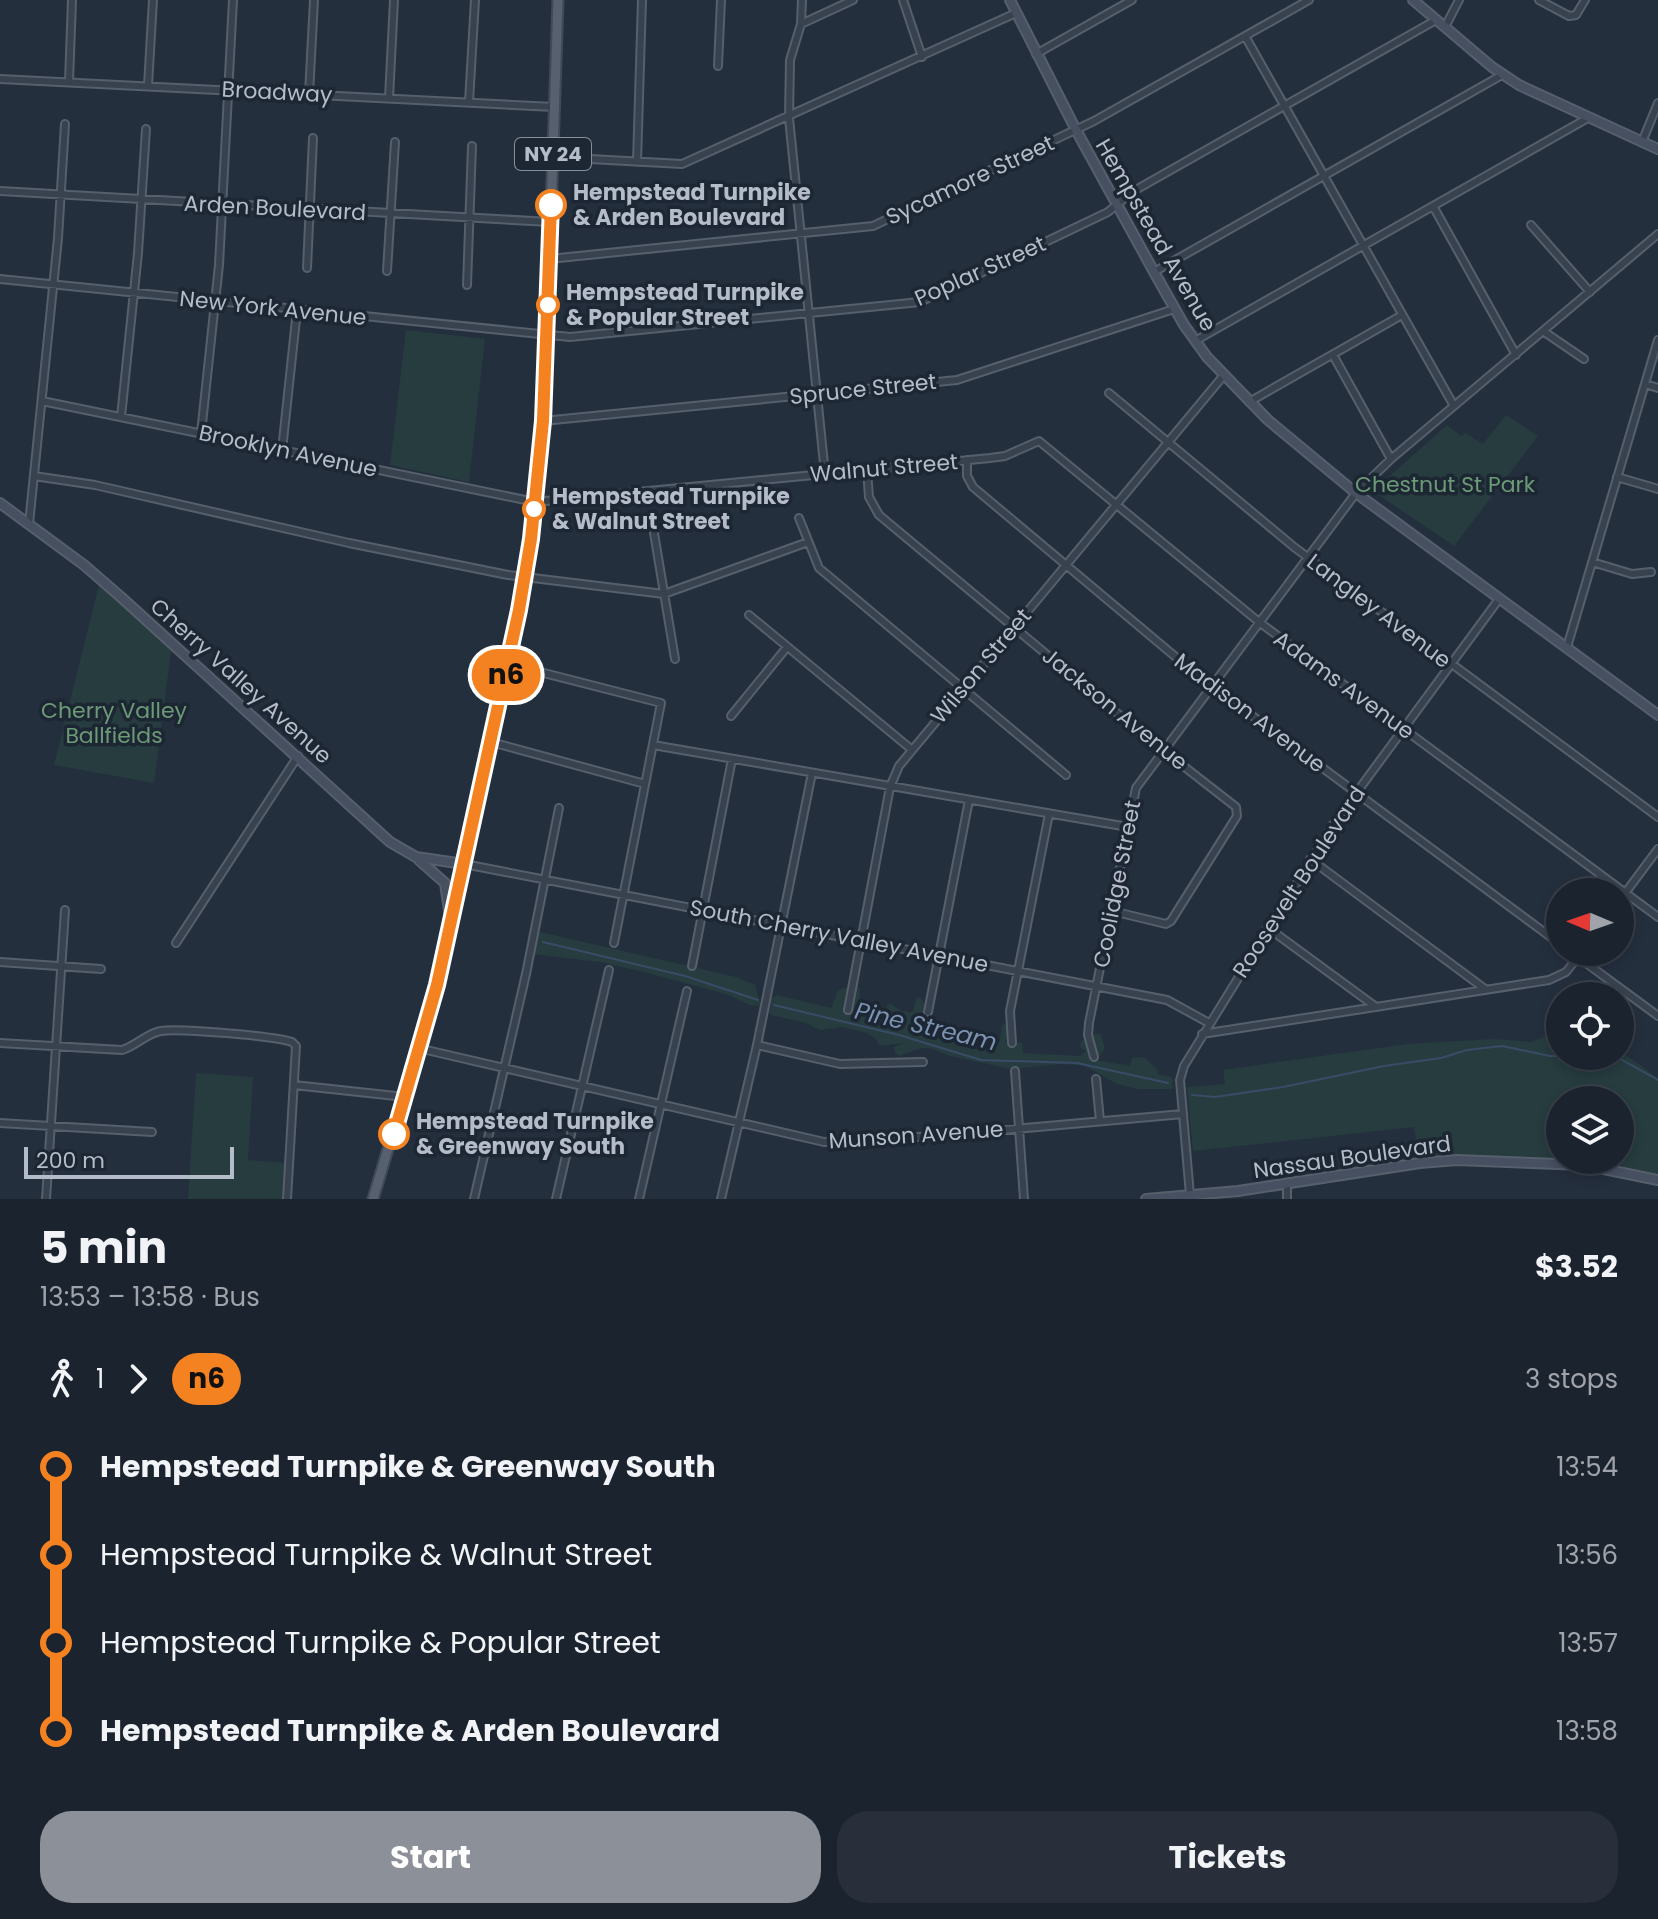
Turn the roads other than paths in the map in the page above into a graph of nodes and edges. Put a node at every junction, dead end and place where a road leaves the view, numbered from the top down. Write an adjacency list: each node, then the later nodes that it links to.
1 (72, 0): 30 (street)
2 (153, 0): 31 (street)
3 (233, 0): 32 (street)
4 (314, 0): 33 (street)
5 (394, 0): 34 (street)
6 (475, 0): 35 (street)
7 (558, 0): 38 (main road, NY 24)
8 (642, 0): 50 (street)
9 (721, 0): 27 (street)
10 (802, 0): 22 (street)
11 (853, 0): 22 (street)
12 (903, 0): 26 (street)
13 (1010, 0): 20 (main road, Hempstead Avenue)
14 (1132, 0): 25 (street)
15 (1309, 0): 24 (street, Sycamore Street)
16 (1413, 0): 21 (main road)
17 (1459, 0): 23 (street)
18 (1539, 0): 19 (street)
19 (1585, 0)
20 (1016, 13): 25 (main road, Hempstead Avenue); 26 (street)
21 (1436, 20): 23 (main road); 37 (street, Poplar Street)
22 (801, 24): 39 (street)
23 (1445, 27): 28 (main road)
24 (1245, 36): 37 (street); 43 (street, Sycamore Street)
25 (1036, 54): 43 (main road, Hempstead Avenue)
26 (922, 57): 39 (street)
27 (718, 66)
28 (1502, 75): 40 (main road); 51 (street)
29 (0, 79): 30 (street, Broadway)
30 (69, 82): 31 (street, Broadway)
31 (148, 86): 32 (street, Broadway)
32 (229, 90): 33 (street, Broadway); 55 (street)
33 (309, 94): 34 (street, Broadway)
34 (389, 98): 35 (street, Broadway)
35 (469, 102): 38 (street, Broadway)
36 (1658, 103): 46 (street)
37 (1284, 106): 51 (street); 56 (street, Poplar Street)
38 (554, 107): 49 (main road, NY 24)
39 (789, 118): 50 (street); 63 (street)
40 (1588, 118): 46 (main road); 57 (street)
41 (65, 124): 53 (street)
42 (146, 129): 54 (street)
43 (1076, 130): 56 (main road, Hempstead Avenue); 63 (street, Sycamore Street)
44 (313, 138): 58 (street)
45 (395, 142): 59 (street)
46 (1642, 142): 48 (main road)
47 (472, 146): 60 (street)
48 (1658, 149)
49 (553, 157): 50 (street); 61 (main road, NY 24)
50 (637, 162)
51 (1324, 176): 65 (street); 69 (street)
52 (0, 191): 53 (street, Arden Boulevard)
53 (61, 195): 54 (street, Arden Boulevard); 71 (street)
54 (141, 200): 55 (street, Arden Boulevard); 74 (street)
55 (222, 204): 58 (street, Arden Boulevard); 75 (street)
56 (1118, 205): 69 (main road, Hempstead Avenue); 78 (street, Poplar Street)
57 (1433, 206): 65 (street); 85 (street)
58 (310, 210): 59 (street, Arden Boulevard); 67 (street)
59 (390, 214): 60 (street, Arden Boulevard); 68 (street)
60 (470, 219): 61 (street, Arden Boulevard); 72 (street)
61 (550, 222): 66 (main road, NY 24)
62 (1531, 225): 73 (street)
63 (801, 234): 66 (street, Sycamore Street); 78 (street)
64 (1658, 234): 73 (street, Coolidge Street)
65 (1363, 246): 79 (street); 83 (street)
66 (549, 259): 81 (main road, NY 24)
67 (307, 268)
68 (387, 271)
69 (1154, 272): 76 (main road, Hempstead Avenue)
70 (0, 279): 71 (street, New York Avenue)
71 (54, 285): 74 (street, New York Avenue); 92 (street)
72 (467, 285)
73 (1590, 292): 80 (street, Coolidge Street)
74 (134, 293): 75 (street, New York Avenue); 95 (street)
75 (215, 301): 77 (street, New York Avenue); 97 (street)
76 (1174, 309): 83 (main road, Hempstead Avenue); 91 (street, Spruce Street)
77 (297, 310): 81 (street, New York Avenue); 100 (street)
78 (809, 314): 81 (street, Poplar Street); 91 (street)
79 (1402, 315): 84 (street); 94 (street)
80 (1543, 331): 85 (street, Coolidge Street); 86 (street)
81 (547, 335): 96 (main road, NY 24)
82 (1658, 340): 88 (street)
83 (1195, 341): 87 (main road, Hempstead Avenue)
84 (1333, 355): 93 (street); 101 (street)
85 (1516, 355): 94 (street, Coolidge Street)
86 (1584, 359)
87 (1224, 375): 93 (main road, Hempstead Avenue); 99 (street, Wilson Street)
88 (1645, 384): 89 (street); 106 (street)
89 (1658, 388)
90 (1109, 393): 99 (street, Langley Avenue)
91 (817, 394): 96 (street, Spruce Street); 104 (street)
92 (42, 401): 95 (street, Brooklyn Avenue); 105 (street)
93 (1249, 402): 108 (main road, Hempstead Avenue)
94 (1454, 406): 101 (street, Coolidge Street)
95 (121, 417): 97 (street, Brooklyn Avenue)
96 (543, 421): 109 (main road, NY 24)
97 (201, 433): 100 (street, Brooklyn Avenue)
98 (1039, 441): 102 (street, Walnut Street); 111 (street, Adams Avenue)
99 (1168, 442): 111 (street, Wilson Street); 116 (street, Langley Avenue)
100 (282, 450): 109 (street, Brooklyn Avenue)
101 (1391, 459): 108 (street, Coolidge Street)
102 (967, 460): 103 (street, Walnut Street); 118 (street, Madison Avenue)
103 (867, 470): 104 (street, Walnut Street); 125 (street, Jackson Avenue)
104 (825, 474): 109 (street, Walnut Street)
105 (34, 476): 113 (street); 120 (street)
106 (1617, 477): 107 (street); 117 (street)
107 (1658, 489)
108 (1356, 493): 116 (street, Coolidge Street); 122 (main road, Hempstead Avenue)
109 (535, 502): 120 (main road, NY 24)
110 (0, 503): 113 (main road, Cherry Valley Avenue)
111 (1117, 503): 118 (street, Wilson Street); 124 (street, Adams Avenue)
112 (799, 518): 115 (street)
113 (29, 524): 140 (main road, Cherry Valley Avenue)
114 (654, 533): 121 (street)
115 (808, 542): 121 (street); 132 (street)
116 (1307, 557): 124 (street, Coolidge Street); 130 (street, Langley Avenue)
117 (1592, 562): 119 (street); 127 (street)
118 (1065, 565): 125 (street, Wilson Street); 131 (street, Madison Avenue)
119 (1651, 572)
120 (525, 578): 121 (street); 129 (main road, NY 24)
121 (664, 594): 128 (street)
122 (1499, 599): 127 (main road, Hempstead Avenue); 130 (street, Roosevelt Boulevard)
123 (749, 615): 126 (street)
124 (1259, 622): 131 (street, Coolidge Street); 135 (street, Adams Avenue)
125 (1014, 626): 132 (street, Wilson Street); 139 (street, Jackson Avenue)
126 (787, 647): 134 (street); 138 (street)
127 (1567, 647): 133 (main road, Hempstead Avenue)
128 (675, 659)
129 (509, 664): 136 (main road, NY 24); 137 (street)
130 (1451, 664): 135 (street, Roosevelt Boulevard); 150 (street, Langley Avenue)
131 (1212, 686): 139 (street, Coolidge Street); 146 (street, Madison Avenue)
132 (962, 688): 138 (street, Wilson Street); 143 (street)
133 (1658, 715)
134 (731, 716)
135 (1403, 728): 146 (street, Roosevelt Boulevard); 157 (street, Adams Avenue)
136 (491, 742): 144 (street); 155 (main road, NY 24)
137 (653, 745): 141 (street); 144 (street)
138 (911, 749): 145 (street, Wilson Street)
139 (1164, 751): 151 (street, Coolidge Street); 163 (street, Jackson Avenue)
140 (298, 756): 153 (main road, Cherry Valley Avenue); 170 (street)
141 (732, 759): 142 (street); 161 (street)
142 (812, 773): 145 (street); 166 (street)
143 (1066, 775)
144 (645, 784): 159 (street)
145 (890, 787): 147 (street); 169 (street, Wilson Street)
146 (1356, 793): 154 (street, Roosevelt Boulevard); 168 (street, Madison Avenue)
147 (969, 800): 149 (street); 172 (street)
148 (559, 808): 156 (street)
149 (1049, 814): 151 (street); 180 (street)
150 (1658, 817)
151 (1128, 827): 163 (street, Coolidge Street)
152 (1658, 849): 158 (street)
153 (416, 857): 155 (main road, Cherry Valley Avenue); 165 (main road)
154 (1310, 859): 167 (street, Roosevelt Boulevard); 182 (street)
155 (464, 864): 156 (street, South Cherry Valley Avenue); 165 (main road, NY 24)
156 (545, 878): 159 (street, South Cherry Valley Avenue); 197 (street)
157 (1605, 878)
158 (1634, 881)
159 (624, 893): 161 (street, South Cherry Valley Avenue); 171 (street)
160 (1634, 900): 164 (street, Adams Avenue)
161 (703, 909): 166 (street, South Cherry Valley Avenue); 175 (street)
162 (65, 910): 174 (street)
163 (1112, 911): 181 (street, Coolidge Street)
164 (1658, 917)
165 (451, 920): 194 (main road, NY 24)
166 (782, 924): 169 (street, South Cherry Valley Avenue); 192 (street)
167 (1267, 927): 184 (street); 188 (street, Roosevelt Boulevard)
168 (1546, 934)
169 (860, 940): 172 (street, South Cherry Valley Avenue); 185 (street, Wilson Street)
170 (176, 943)
171 (614, 943)
172 (939, 956): 180 (street, South Cherry Valley Avenue); 186 (street)
173 (0, 962): 174 (street)
174 (62, 966): 178 (street); 193 (street)
175 (692, 966)
176 (1571, 966): 182 (street)
177 (1594, 966): 187 (street)
178 (101, 969)
179 (609, 970): 201 (street)
180 (1018, 971): 181 (street, South Cherry Valley Avenue); 191 (street)
181 (1097, 986): 188 (street, South Cherry Valley Avenue); 195 (street, Coolidge Street)
182 (1485, 989): 184 (street)
183 (687, 991): 203 (street)
184 (1376, 1007): 189 (street)
185 (848, 1010)
186 (928, 1012)
187 (1658, 1016)
188 (1209, 1023): 189 (street, Roosevelt Boulevard)
189 (1202, 1034): 204 (street, Roosevelt Boulevard)
190 (0, 1043): 193 (street)
191 (1012, 1043)
192 (757, 1045): 196 (street); 207 (street)
193 (56, 1046): 200 (street); 208 (street)
194 (418, 1048): 197 (street, Munson Avenue); 202 (main road, NY 24)
195 (1094, 1057)
196 (923, 1062)
197 (504, 1069): 201 (street, Munson Avenue); 218 (street)
198 (1015, 1071): 209 (street)
199 (1096, 1079): 205 (street)
200 (294, 1085): 202 (street); 216 (street)
201 (582, 1087): 203 (street, Munson Avenue); 219 (street)
202 (405, 1097): 217 (main road, NY 24)
203 (660, 1105): 207 (street, Munson Avenue); 220 (street)
204 (1183, 1114): 205 (street, Munson Avenue); 213 (street, Roosevelt Boulevard)
205 (1100, 1121): 209 (street, Munson Avenue)
206 (0, 1123): 208 (street)
207 (739, 1123): 209 (street, Munson Avenue); 221 (street)
208 (51, 1127): 210 (street); 215 (street)
209 (1020, 1128): 222 (street)
210 (152, 1132)
211 (1658, 1180): 212 (main road, Nassau Boulevard)
212 (1287, 1184): 214 (main road, Nassau Boulevard); 224 (street)
213 (1190, 1195): 214 (main road, Nassau Boulevard); 223 (main road, Nassau Boulevard)
214 (1207, 1196)
215 (46, 1199)
216 (287, 1199)
217 (373, 1199)
218 (474, 1199)
219 (556, 1199)
220 (639, 1199)
221 (721, 1199)
222 (1024, 1199)
223 (1146, 1199)
224 (1287, 1199)

